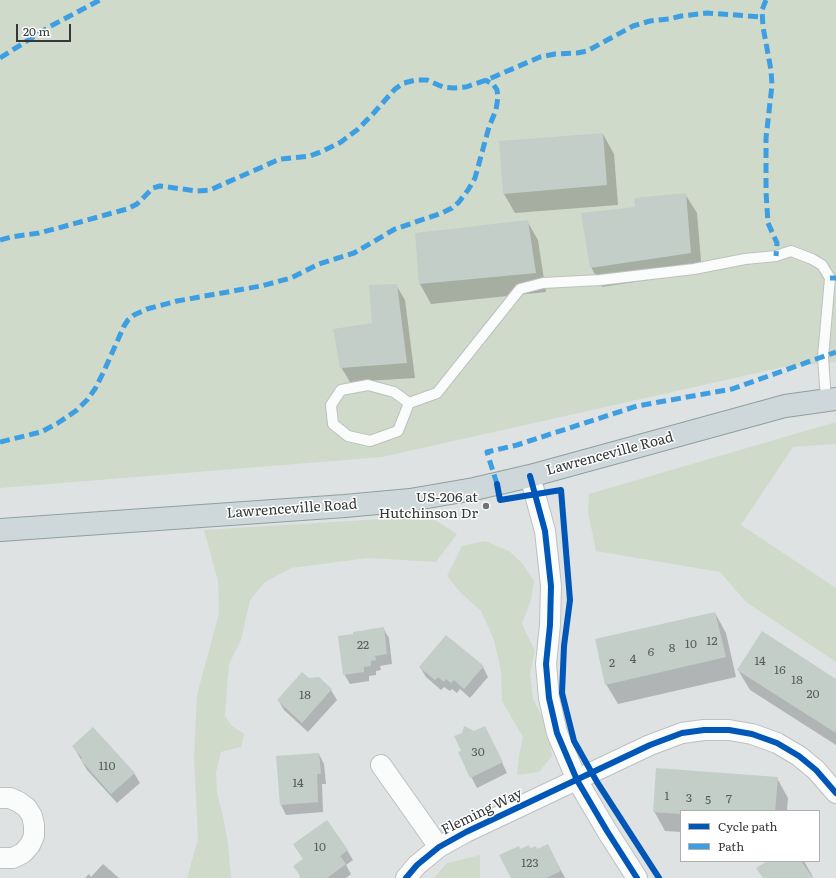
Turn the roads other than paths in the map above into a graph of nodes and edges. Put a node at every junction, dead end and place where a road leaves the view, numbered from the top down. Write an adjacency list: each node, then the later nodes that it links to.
1 (831, 400): 2 (lane); 3 (highway, Lawrenceville Road)
2 (409, 403): 2 (lane)
3 (530, 476): 4 (highway, Lawrenceville Road); 6 (street)
4 (0, 530)
5 (381, 765): 9 (street)
6 (577, 780): 7 (street, Fleming Way); 9 (street, Fleming Way); 12 (street)
7 (836, 793)
8 (0, 798): 10 (street)
9 (439, 847): 11 (street, Fleming Way)
10 (0, 858)
11 (406, 878)
12 (637, 878)

